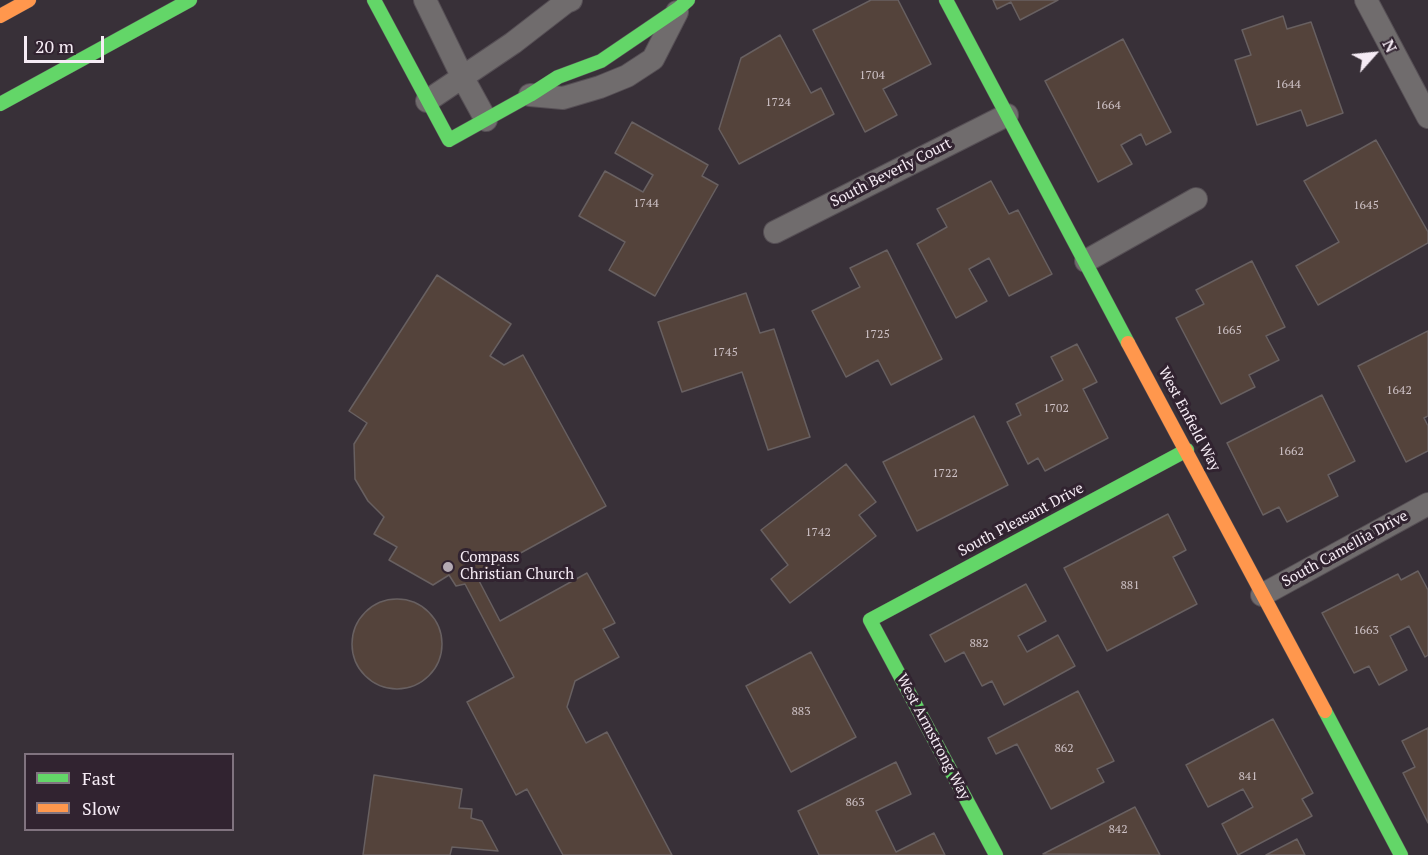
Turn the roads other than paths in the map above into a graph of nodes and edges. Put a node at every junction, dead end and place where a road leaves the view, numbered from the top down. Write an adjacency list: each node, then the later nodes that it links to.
1 (28, 0): 9 (street)
2 (190, 0): 13 (street)
3 (374, 0): 12 (street)
4 (425, 0): 10 (street)
5 (571, 0): 10 (street)
6 (946, 0): 14 (street, West Enfield Way)
7 (1366, 0): 15 (street)
8 (683, 4): 11 (street)
9 (0, 16)
10 (463, 78): 12 (street); 16 (street)
11 (530, 95): 16 (street)
12 (427, 101): 16 (street)
13 (0, 104)
14 (1007, 115): 18 (street, South Beverly Court); 19 (street, West Enfield Way)
15 (1428, 117)
16 (486, 120)
17 (1196, 199): 19 (street)
18 (775, 232)
19 (1086, 261): 20 (street, West Enfield Way)
20 (1186, 450): 22 (street, West Enfield Way); 23 (street, South Pleasant Drive)
21 (1428, 504): 22 (street, South Camellia Drive)
22 (1262, 594): 25 (street, West Enfield Way)
23 (870, 620): 24 (street, West Armstrong Way)
24 (996, 855)
25 (1401, 855)

